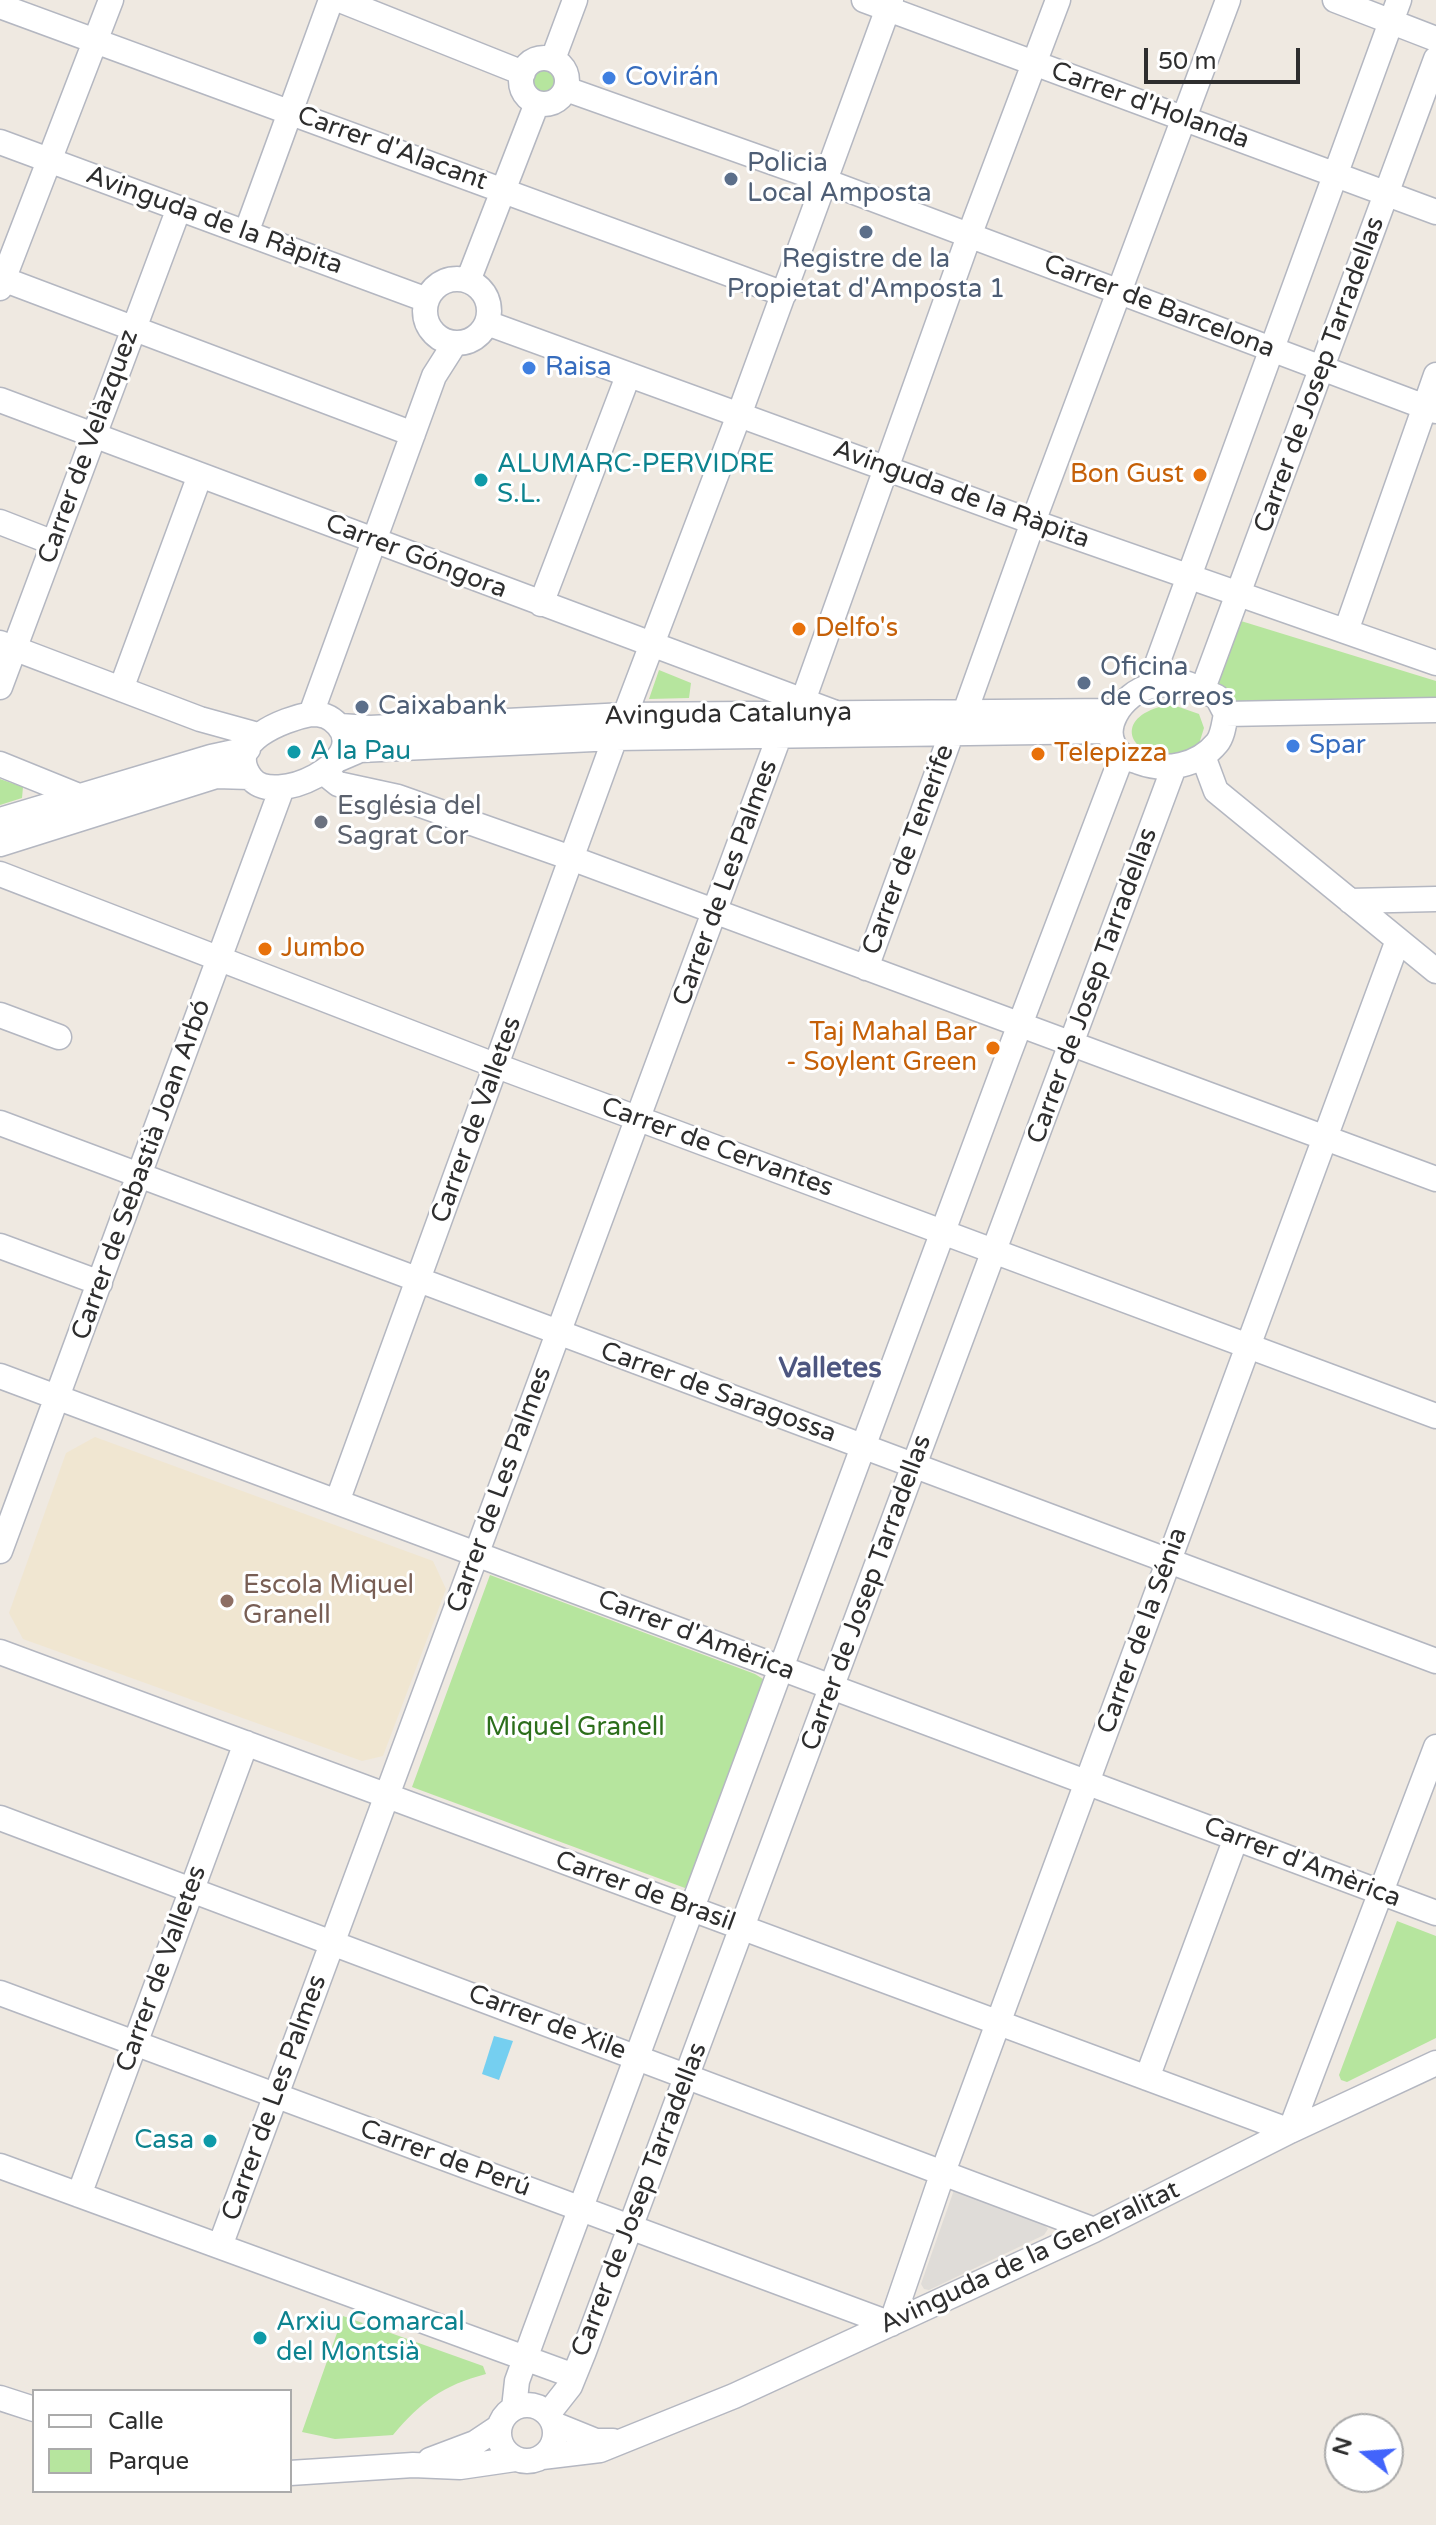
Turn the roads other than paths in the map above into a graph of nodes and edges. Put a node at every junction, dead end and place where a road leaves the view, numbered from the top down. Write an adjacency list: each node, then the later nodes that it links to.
1 (111, 0): 12 (street)
2 (331, 0): 19 (street)
3 (340, 0): 16 (street)
4 (575, 0): 13 (street)
5 (1058, 0): 15 (street)
6 (1228, 0): 20 (street, Carrer de Tenerife)
7 (1335, 0): 10 (street)
8 (881, 3): 15 (street, Carrer d'Holanda); 24 (street, Carrer de Valletes)
9 (0, 6): 12 (street, Carrer d'Alacant)
10 (1395, 11): 11 (street); 23 (street)
11 (1436, 39)
12 (95, 42): 19 (street, Carrer d'Alacant); 22 (street)
13 (553, 59): 16 (street); 17 (street)
14 (1436, 59): 26 (street, Carrer de Josep Tarradellas)
15 (1035, 63): 20 (street, Carrer d'Holanda); 30 (street)
16 (523, 73): 18 (street)
17 (566, 89): 18 (street); 24 (street, Carrer de Barcelona)
18 (537, 103): 25 (street)
19 (290, 113): 25 (street, Carrer d'Alacant); 29 (street)
20 (1184, 119): 23 (street, Carrer d'Holanda); 33 (street, Carrer de Tenerife)
21 (0, 142): 22 (street, Avinguda de la Ràpita)
22 (49, 160): 27 (street, Avinguda de la Ràpita); 32 (street)
23 (1334, 174): 26 (street, Carrer d'Holanda); 40 (street)
24 (825, 181): 30 (street, Carrer de Barcelona); 34 (street, Carrer de Valletes)
25 (503, 189): 31 (street); 34 (street, Carrer d'Alacant)
26 (1386, 194): 28 (street, Carrer d'Holanda); 41 (street, Carrer de Josep Tarradellas)
27 (179, 208): 29 (street, Avinguda de la Ràpita); 37 (street, Carrer de Velàzquez)
28 (1436, 212)
29 (246, 233): 35 (street, Avinguda de la Ràpita)
30 (969, 236): 33 (street, Carrer de Barcelona); 50 (street)
31 (468, 281): 35 (street); 36 (street)
32 (1, 282): 37 (street)
33 (1119, 291): 40 (street, Carrer de Barcelona); 53 (street, Carrer de Tenerife)
34 (784, 294): 47 (street, Carrer de Valletes)
35 (427, 300): 38 (street)
36 (487, 323): 39 (street); 44 (street, Avinguda de la Ràpita)
37 (134, 328): 48 (street); 49 (street, Carrer de Velàzquez)
38 (431, 330): 39 (street); 43 (street)
39 (455, 343): 43 (street)
40 (1271, 349): 41 (street, Carrer de Barcelona); 56 (street)
41 (1322, 368): 46 (street, Carrer de Barcelona); 57 (street, Carrer de Josep Tarradellas)
42 (1436, 375): 46 (street)
43 (434, 376): 48 (street)
44 (628, 376): 47 (street, Avinguda de la Ràpita); 58 (street)
45 (0, 400): 49 (street, Carrer Góngora)
46 (1430, 408): 59 (street)
47 (739, 415): 50 (street, Avinguda de la Ràpita); 60 (street, Carrer de Valletes)
48 (413, 434): 54 (street)
49 (93, 435): 51 (street, Carrer Góngora); 55 (street, Carrer de Velàzquez)
50 (886, 468): 53 (street, Avinguda de la Ràpita); 67 (street)
51 (200, 475): 54 (street, Carrer Góngora); 65 (street)
52 (0, 522): 55 (street)
53 (1033, 522): 56 (street, Avinguda de la Ràpita); 73 (street, Carrer de Tenerife)
54 (373, 541): 58 (street, Carrer Góngora); 70 (street)
55 (54, 543): 61 (street, Carrer de Velàzquez)
56 (1188, 577): 57 (street, Avinguda de la Ràpita); 63 (street)
57 (1240, 594): 59 (street, Avinguda de la Ràpita); 66 (street, Carrer de Josep Tarradellas)
58 (541, 604): 60 (street, Carrer Góngora)
59 (1346, 631): 62 (street, Avinguda de la Ràpita)
60 (650, 645): 67 (street, Carrer Góngora); 75 (street, Carrer de Valletes)
61 (7, 646): 64 (street, Carrer de Velàzquez); 65 (street)
62 (1436, 663)
63 (1149, 686): 66 (street); 72 (street)
64 (0, 687)
65 (121, 689): 77 (street)
66 (1202, 691): 71 (street)
67 (800, 706): 69 (street, Carrer Góngora); 75 (street, Avinguda Catalunya)
68 (1436, 710): 71 (street)
69 (833, 712): 73 (street, Avinguda Catalunya)
70 (311, 714): 74 (street); 77 (street)
71 (1226, 714): 79 (street)
72 (1113, 721): 73 (street); 78 (street)
73 (958, 722): 76 (street); 95 (street, Carrer de Tenerife)
74 (340, 726): 75 (street, Avinguda Catalunya); 81 (street)
75 (620, 726): 76 (street); 81 (street); 88 (street, Carrer de Valletes)
76 (780, 734): 92 (street, Carrer de Les Palmes)
77 (253, 742): 83 (street); 85 (street)
78 (1122, 756): 82 (street); 98 (street, Carrer de Josep Tarradellas)
79 (1203, 756): 82 (street); 91 (street)
80 (0, 764): 85 (street)
81 (331, 765): 84 (street); 88 (street)
82 (1174, 767): 100 (street, Carrer de Josep Tarradellas)
83 (250, 777): 84 (street); 87 (street)
84 (282, 788): 94 (street, Carrer de Sebastià Joan Arbó)
85 (79, 796): 86 (street)
86 (0, 820)
87 (0, 844)
88 (571, 858): 92 (street); 101 (street, Carrer de Valletes)
89 (0, 874): 94 (street, Carrer de Cervantes)
90 (1436, 899): 91 (street)
91 (1350, 901): 93 (street)
92 (715, 911): 95 (street); 102 (street, Carrer de Les Palmes)
93 (1398, 940): 96 (street); 104 (street, Carrer de la Sénia)
94 (220, 961): 101 (street, Carrer de Cervantes); 105 (street, Carrer de Sebastià Joan Arbó)
95 (866, 968): 98 (street)
96 (1436, 971)
97 (0, 1015): 99 (street)
98 (1020, 1024): 100 (street); 107 (street, Carrer de Josep Tarradellas)
99 (59, 1037)
100 (1073, 1044): 104 (street); 109 (street, Carrer de Josep Tarradellas)
101 (497, 1066): 102 (street, Carrer de Cervantes); 110 (street, Carrer de Valletes)
102 (640, 1119): 107 (street, Carrer de Cervantes); 112 (street, Carrer de Les Palmes)
103 (0, 1123): 105 (street, Carrer de Saragossa)
104 (1325, 1138): 106 (street); 113 (street, Carrer de la Sénia)
105 (140, 1177): 110 (street, Carrer de Saragossa); 111 (street, Carrer de Sebastià Joan Arbó)
106 (1436, 1179)
107 (943, 1232): 109 (street, Carrer de Cervantes); 117 (street, Carrer de Josep Tarradellas)
108 (0, 1246): 111 (street)
109 (995, 1251): 113 (street, Carrer de Cervantes); 118 (street, Carrer de Josep Tarradellas)
110 (418, 1282): 112 (street, Carrer de Saragossa); 119 (street, Carrer de Valletes)
111 (100, 1283): 115 (street, Carrer de Sebastià Joan Arbó)
112 (558, 1334): 117 (street, Carrer de Saragossa); 122 (street, Carrer de Les Palmes)
113 (1248, 1346): 116 (street, Carrer de Cervantes); 123 (street, Carrer de la Sénia)
114 (0, 1376): 115 (street, Carrer d'Amèrica)
115 (57, 1397): 119 (street, Carrer d'Amèrica); 120 (street, Carrer de Sebastià Joan Arbó)
116 (1436, 1416)
117 (863, 1448): 118 (street, Carrer de Saragossa); 126 (street, Carrer de Josep Tarradellas)
118 (914, 1467): 123 (street, Carrer de Saragossa); 127 (street, Carrer de Josep Tarradellas)
119 (337, 1502): 122 (street, Carrer d'Amèrica)
120 (6, 1518): 121 (street, Carrer de Sebastià Joan Arbó)
121 (0, 1551)
122 (476, 1554): 126 (street, Carrer d'Amèrica); 131 (street, Carrer de Les Palmes)
123 (1168, 1561): 125 (street, Carrer de Saragossa); 130 (street, Carrer de la Sénia)
124 (0, 1652): 128 (street, Carrer de Brasil)
125 (1436, 1661)
126 (781, 1668): 127 (street, Carrer d'Amèrica); 136 (street, Carrer de Josep Tarradellas)
127 (832, 1687): 130 (street, Carrer d'Amèrica); 138 (street, Carrer de Josep Tarradellas)
128 (246, 1743): 131 (street, Carrer de Brasil); 134 (street, Carrer de Valletes)
129 (1436, 1747): 135 (street)
130 (1087, 1783): 133 (street, Carrer d'Amèrica); 141 (street, Carrer de la Sénia)
131 (387, 1796): 136 (street, Carrer de Brasil); 139 (street, Carrer de Les Palmes)
132 (0, 1818): 134 (street, Carrer de Xile)
133 (1236, 1838): 135 (street, Carrer d'Amèrica); 146 (street)
134 (191, 1890): 139 (street, Carrer de Xile); 142 (street, Carrer de Valletes)
135 (1383, 1893): 137 (street, Carrer d'Amèrica); 148 (street)
136 (692, 1909): 138 (street, Carrer de Brasil); 143 (street, Carrer de Josep Tarradellas)
137 (1436, 1913)
138 (742, 1928): 141 (street, Carrer de Brasil); 145 (street, Carrer de Josep Tarradellas)
139 (332, 1943): 143 (street, Carrer de Xile); 147 (street, Carrer de Les Palmes)
140 (0, 1993): 142 (street, Carrer de Perú)
141 (998, 2023): 146 (street, Carrer de Brasil); 150 (street, Carrer de la Sénia)
142 (135, 2043): 147 (street, Carrer de Perú); 151 (street, Carrer de Valletes)
143 (637, 2057): 145 (street, Carrer de Xile); 152 (street, Carrer de Josep Tarradellas)
144 (1436, 2063): 148 (street, Avinguda de la Generalitat)
145 (686, 2076): 150 (street, Carrer de Xile); 153 (street, Carrer de Josep Tarradellas)
146 (1147, 2078): 148 (street, Carrer de Brasil)
147 (276, 2096): 152 (street, Carrer de Perú); 155 (street, Carrer de Les Palmes)
148 (1290, 2131): 154 (street, Avinguda de la Generalitat)
149 (0, 2166): 151 (street)
150 (943, 2172): 154 (street, Carrer de Xile); 156 (street, Carrer de la Sénia)
151 (79, 2195): 155 (street)
152 (581, 2209): 153 (street, Carrer de Perú); 157 (street, Carrer de Josep Tarradellas)
153 (630, 2227): 156 (street, Carrer de Perú); 158 (street, Carrer de Josep Tarradellas)
154 (1094, 2230): 156 (street, Avinguda de la Generalitat)
155 (220, 2246): 157 (street)
156 (891, 2324): 163 (street, Avinguda de la Generalitat)
157 (525, 2358): 158 (street); 161 (street, Carrer de Josep Tarradellas)
158 (574, 2376): 162 (street, Carrer de Josep Tarradellas)
159 (0, 2398): 160 (street)
160 (32, 2408)
161 (506, 2418): 162 (street); 165 (street); 166 (street)
162 (551, 2419): 163 (street, Avinguda de la Generalitat); 164 (street)
163 (619, 2441): 164 (street, Avinguda de la Generalitat)
164 (542, 2457): 165 (street)
165 (515, 2459): 166 (street)
166 (413, 2465): 167 (street)
167 (292, 2473)

